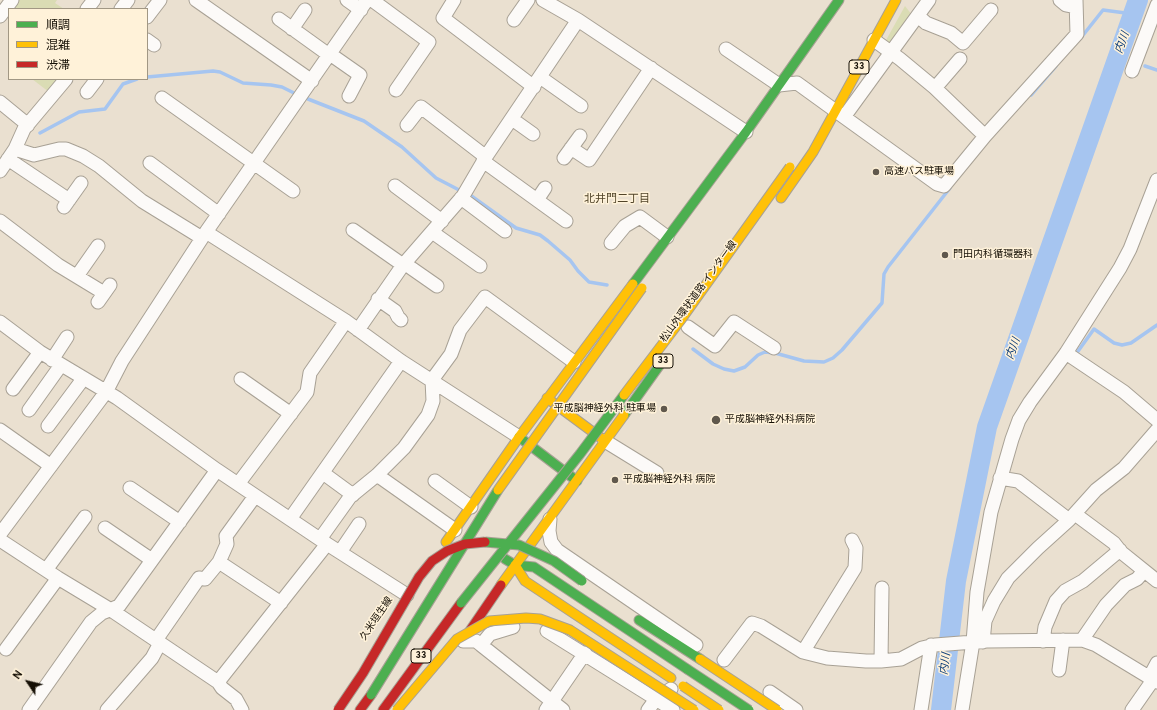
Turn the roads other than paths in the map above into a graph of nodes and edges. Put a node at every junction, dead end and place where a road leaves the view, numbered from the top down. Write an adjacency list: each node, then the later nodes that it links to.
1 (12, 0): 20 (street)
2 (128, 0): 17 (street)
3 (160, 0): 21 (street)
4 (196, 0): 36 (street)
5 (347, 0): 16 (street)
6 (372, 0): 40 (street)
7 (454, 0): 37 (street)
8 (528, 0): 24 (street)
9 (543, 0): 25 (street)
10 (839, 0): 38 (main road, 33)
11 (896, 0): 27 (main road, 33)
12 (929, 0): 22 (street)
13 (1060, 0): 14 (street)
14 (1076, 3): 54 (street)
15 (1157, 4): 33 (street)
16 (364, 5): 30 (street)
17 (122, 8)
18 (306, 10): 26 (street)
19 (991, 10): 22 (street)
20 (0, 16)
21 (148, 16)
22 (918, 16): 29 (street)
23 (279, 19): 26 (street)
24 (514, 20)
25 (578, 20): 32 (street); 37 (street)
26 (292, 29): 30 (street)
27 (874, 40): 29 (street); 46 (main road, 33)
28 (726, 49): 38 (street)
29 (891, 53): 39 (street); 46 (street)
30 (330, 55): 36 (street); 42 (street)
31 (960, 59): 39 (street)
32 (651, 68): 50 (street); 53 (street)
33 (1132, 71)
34 (65, 80): 48 (street)
35 (96, 80): 41 (street)
36 (312, 80): 58 (street)
37 (537, 82): 45 (street); 47 (street)
38 (779, 85): 46 (street); 50 (main road, 33)
39 (935, 88): 54 (street)
40 (396, 90)
41 (88, 92)
42 (350, 96)
43 (162, 98): 58 (street)
44 (0, 102): 48 (street)
45 (581, 106)
46 (839, 114): 52 (main road, 33); 54 (street)
47 (512, 119): 51 (street); 56 (street)
48 (28, 125): 55 (street)
49 (407, 125): 56 (street)
50 (746, 132): 67 (main road, 33)
51 (533, 134)
52 (822, 134): 68 (main road, 33); 180 (main road, 33, bridge)
53 (580, 136)
54 (985, 136)
55 (12, 154): 59 (street); 61 (street); 76 (street)
56 (484, 159): 65 (street); 66 (street)
57 (150, 163): 69 (street)
58 (254, 164): 64 (street); 69 (street)
59 (0, 171)
60 (1157, 180): 94 (street)
61 (81, 183)
62 (394, 186): 72 (street)
63 (545, 188): 66 (street)
64 (293, 191)
65 (461, 198): 72 (street); 74 (street)
66 (537, 200): 70 (street)
67 (696, 200): 77 (main road, 33); 179 (main road, 33, bridge)
68 (776, 206)
69 (219, 214): 76 (street)
70 (563, 214)
71 (0, 221): 82 (street)
72 (442, 221): 75 (street)
73 (353, 230): 80 (street)
74 (505, 231)
75 (432, 232): 80 (street); 81 (street)
76 (204, 235): 87 (street); 103 (street)
77 (667, 237): 78 (street); 98 (main road, 33)
78 (611, 242)
79 (98, 246): 82 (street)
80 (403, 264): 83 (street); 85 (street)
81 (480, 266)
82 (77, 276): 84 (street)
83 (437, 286)
84 (104, 293)
85 (378, 299): 86 (street); 90 (street)
86 (401, 320)
87 (346, 321): 90 (street); 106 (street)
88 (0, 322): 93 (street)
89 (688, 327): 92 (street)
90 (358, 330): 96 (street)
91 (67, 337): 97 (street)
92 (774, 348)
93 (40, 352): 97 (street); 102 (street)
94 (1066, 353): 107 (street); 118 (street)
95 (665, 358): 112 (main road, 松山外環状道路 インター線 / 33)
96 (401, 361): 101 (street); 115 (street)
97 (57, 362): 99 (street); 105 (street)
98 (574, 362): 101 (street); 104 (main road, 33)
99 (83, 379): 103 (street); 108 (street)
100 (241, 379): 106 (street)
101 (432, 380): 111 (street); 117 (street)
102 (13, 389)
103 (106, 392): 113 (street); 114 (street)
104 (547, 398): 111 (main road, 33); 112 (main road)
105 (29, 410)
106 (291, 414): 121 (street)
107 (1157, 420)
108 (48, 426)
109 (0, 430): 113 (street)
110 (1157, 430): 128 (street)
111 (519, 437): 120 (main road); 125 (main road, 33)
112 (605, 441): 116 (street); 120 (main road, 松山外環状道路 インター線 / 33)
113 (51, 466): 134 (street)
114 (218, 470): 121 (street); 130 (street)
115 (323, 473): 123 (street); 129 (street)
116 (657, 473)
117 (377, 475): 123 (street); 133 (street)
118 (1000, 478): 128 (street); 158 (street)
119 (435, 481): 125 (street)
120 (577, 481): 126 (main road, 松山外環状道路 インター線 / 33)
121 (238, 484): 124 (street)
122 (130, 488): 130 (street)
123 (353, 495): 137 (street)
124 (255, 496): 129 (street); 141 (street)
125 (471, 507): 133 (main road, 33)
126 (551, 515): 142 (main road, 松山外環状道路 インター線 / 33); 164 (street)
127 (85, 517): 143 (street)
128 (1072, 517): 138 (street); 158 (street)
129 (290, 519): 137 (street)
130 (180, 522): 140 (street)
131 (359, 524): 139 (street)
132 (105, 528): 140 (street)
133 (455, 530): 142 (main road); 149 (main road, 久米垣生線 / 33)
134 (0, 534)
135 (0, 540): 143 (street)
136 (852, 540): 162 (street)
137 (323, 542): 139 (street); 150 (street)
138 (1120, 550): 144 (street); 157 (street)
139 (340, 552): 149 (street)
140 (152, 560): 151 (street)
141 (220, 562): 150 (street); 155 (street)
142 (515, 565): 156 (main road, 松山外環状道路 インター線 / 33); 186 (main road, bridge); 187 (main road, bridge)
143 (46, 570): 145 (street)
144 (1144, 571): 146 (street); 154 (street)
145 (58, 578): 151 (street); 161 (street)
146 (1157, 580)
147 (588, 585): 178 (main road, bridge)
148 (882, 588): 165 (street)
149 (407, 595): 171 (main road, 久米垣生線)
150 (281, 603): 169 (street)
151 (111, 610): 155 (street); 174 (street)
152 (630, 614): 188 (main road, bridge)
153 (1063, 640): 154 (street); 157 (street); 167 (street)
154 (1082, 640): 168 (street)
155 (158, 641): 169 (street); 175 (street)
156 (463, 641): 159 (street); 170 (main road)
157 (1043, 641): 158 (street)
158 (974, 642): 160 (street); 191 (street)
159 (481, 645): 163 (street); 173 (street)
160 (933, 645): 165 (street); 190 (street)
161 (6, 649)
162 (803, 652): 164 (street); 165 (street)
163 (585, 653): 172 (street); 173 (street)
164 (719, 660): 172 (street); 189 (street)
165 (881, 661)
166 (1157, 663): 168 (street)
167 (1058, 670)
168 (1153, 680): 192 (street)
169 (218, 682): 176 (street)
170 (427, 689)
171 (337, 697): 177 (main road, 久米垣生線); 179 (main road)
172 (656, 699): 183 (street); 184 (street)
173 (549, 706): 182 (street)
174 (29, 710)
175 (107, 710)
176 (242, 710)
177 (328, 710)
178 (338, 710)
179 (358, 710)
180 (383, 710)
181 (397, 710): 185 (main road, bridge)
182 (563, 710)
183 (648, 710)
184 (673, 710)
185 (694, 710)
186 (719, 710)
187 (749, 710)
188 (777, 710)
189 (796, 710)
190 (921, 710)
191 (962, 710)
192 (1132, 710)

